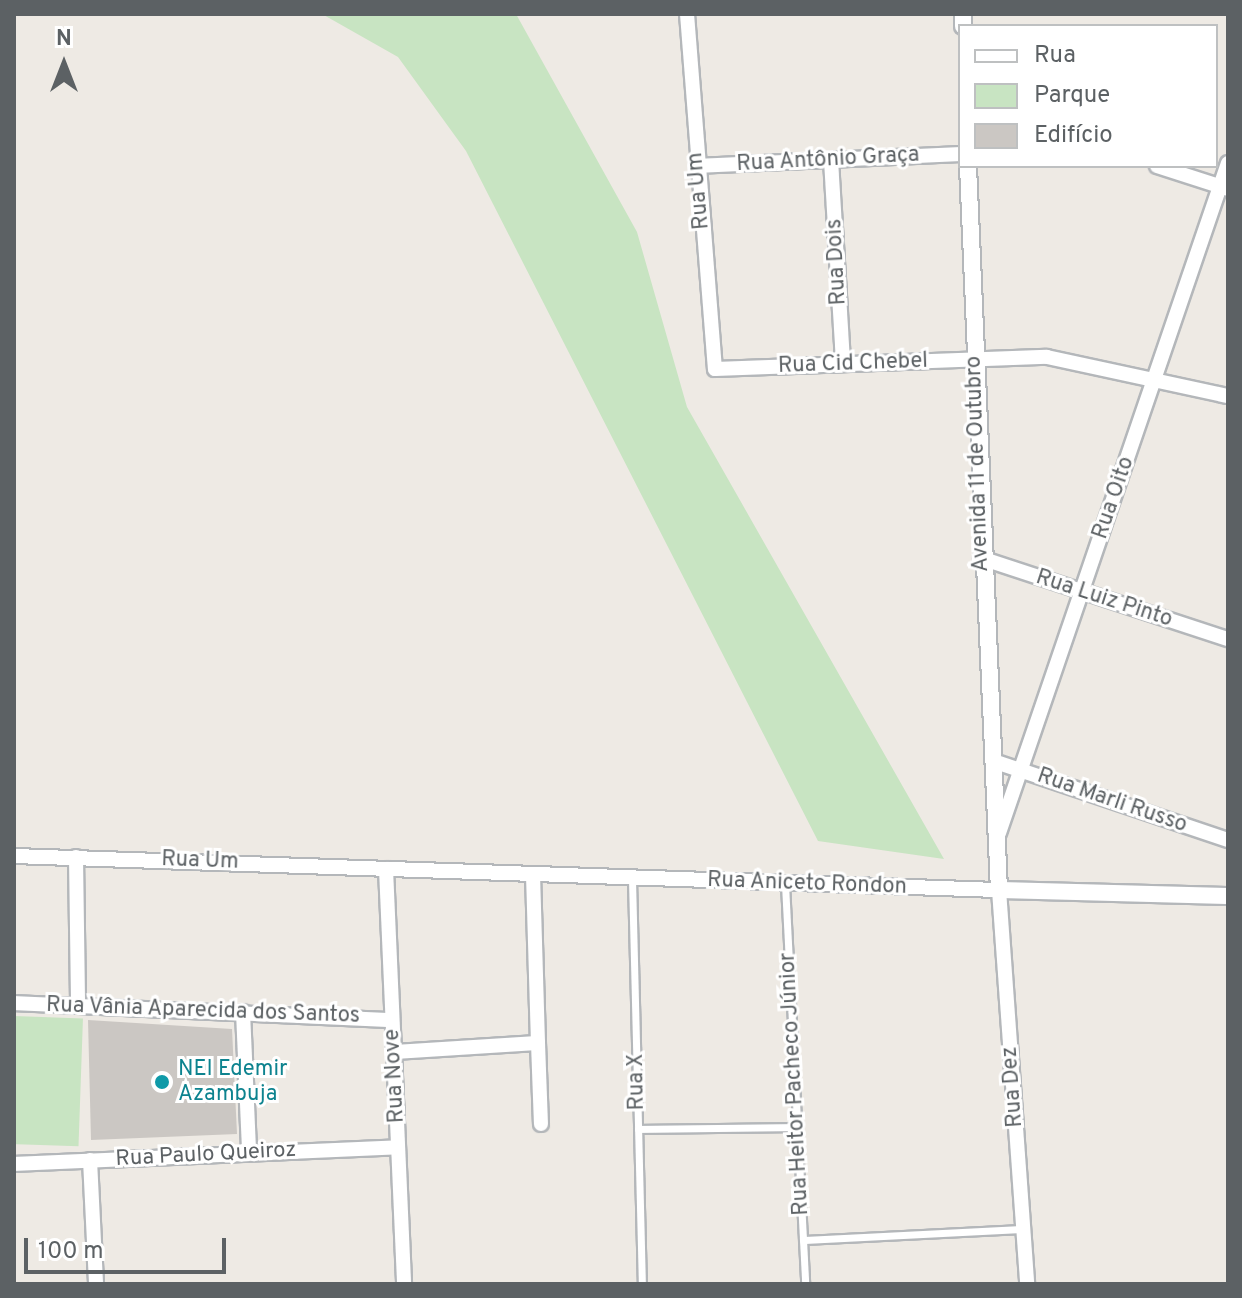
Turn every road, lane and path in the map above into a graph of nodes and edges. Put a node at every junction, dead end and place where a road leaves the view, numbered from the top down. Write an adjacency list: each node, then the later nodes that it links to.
1 (687, 14): 5 (street, Rua Um)
2 (958, 154): 3 (street, Rua Antônio Graça)
3 (831, 160): 5 (street, Rua Antônio Graça); 10 (street, Rua Dois)
4 (1228, 163): 8 (street, Rua Oito)
5 (697, 166): 11 (street, Rua Um)
6 (968, 168): 9 (street, Avenida 11 de Outubro)
7 (1163, 168): 8 (street)
8 (1224, 188): 12 (street, Rua Oito)
9 (975, 359): 10 (street, Rua Cid Chebel); 12 (street, Rua Cid Chebel); 14 (street, Avenida 11 de Outubro)
10 (843, 364): 11 (street, Rua Cid Chebel)
11 (715, 369)
12 (1155, 378): 13 (street, Rua Cid Chebel); 15 (street, Rua Oito)
13 (1228, 396)
14 (981, 558): 15 (street, Rua Luiz Pinto); 17 (street, Avenida 11 de Outubro)
15 (1082, 591): 16 (street, Rua Luiz Pinto); 18 (street, Rua Oito)
16 (1228, 639)
17 (996, 762): 18 (street, Rua Marli Russo); 19 (street, Avenida 11 de Outubro)
18 (1021, 770): 19 (street, Rua Oito); 20 (street, Rua Marli Russo)
19 (999, 833): 27 (street, Avenida 11 de Outubro)
20 (1228, 840)
21 (14, 856): 22 (street, Rua Um)
22 (76, 857): 23 (street, Rua Um); 30 (street)
23 (386, 869): 24 (street, Rua Aniceto Rondon); 32 (street, Rua Nove)
24 (533, 875): 25 (street, Rua Aniceto Rondon); 33 (street)
25 (632, 879): 26 (street, Rua Aniceto Rondon); 37 (lane, Rua X)
26 (785, 884): 27 (street, Rua Aniceto Rondon); 36 (lane, Rua Heitor Pacheco Júnior)
27 (999, 890): 28 (street, Rua Aniceto Rondon); 42 (street, Rua Dez)
28 (1228, 896)
29 (14, 1003): 30 (street, Rua Vânia Aparecida dos Santos)
30 (78, 1006): 31 (street, Rua Vânia Aparecida dos Santos)
31 (243, 1012): 32 (street, Rua Vânia Aparecida dos Santos); 39 (street)
32 (392, 1020): 34 (street, Rua Nove)
33 (538, 1043): 34 (street); 35 (street)
34 (394, 1052): 38 (street, Rua Nove)
35 (541, 1124)
36 (797, 1127): 37 (lane); 43 (lane, Rua Heitor Pacheco Júnior)
37 (638, 1129): 46 (lane, Rua X)
38 (398, 1147): 39 (street, Rua Paulo Queiroz); 45 (street, Rua Nove)
39 (249, 1152): 40 (street, Rua Paulo Queiroz)
40 (90, 1160): 41 (street, Rua Paulo Queiroz); 44 (street)
41 (14, 1164)
42 (1023, 1229): 43 (lane); 48 (street, Rua Dez)
43 (803, 1240): 47 (lane, Rua Heitor Pacheco Júnior)
44 (96, 1284)
45 (404, 1284)
46 (642, 1284)
47 (805, 1284)
48 (1027, 1284)

